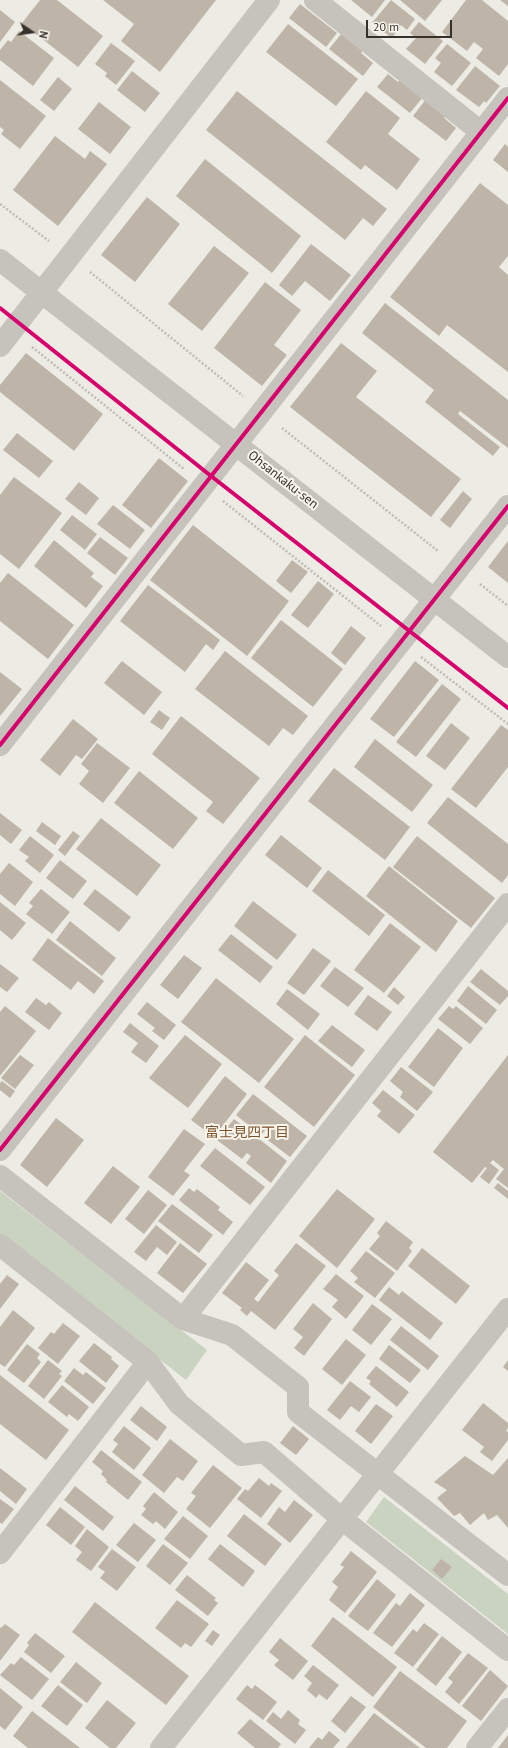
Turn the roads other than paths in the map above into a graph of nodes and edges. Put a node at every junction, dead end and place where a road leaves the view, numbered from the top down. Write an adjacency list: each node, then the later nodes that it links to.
1 (269, 0): 6 (street)
2 (315, 0): 4 (street)
3 (508, 98): 4 (street)
4 (481, 132): 8 (street)
5 (0, 260): 6 (street, Ohsankaku-sen)
6 (41, 293): 7 (street); 8 (street, Ohsankaku-sen)
7 (6, 338)
8 (236, 444): 10 (street, Ohsankaku-sen); 12 (street)
9 (508, 506): 10 (street)
10 (434, 599): 11 (street, Ohsankaku-sen); 14 (street)
11 (508, 657)
12 (0, 745)
13 (508, 904): 18 (street)
14 (0, 1150)
15 (0, 1176): 18 (street)
16 (0, 1245): 19 (street)
17 (508, 1309): 20 (street)
18 (183, 1319): 20 (street)
19 (148, 1362): 21 (street); 22 (street)
20 (379, 1473): 21 (street); 23 (street)
21 (342, 1519): 24 (street); 26 (street)
22 (0, 1553)
23 (508, 1575)
24 (508, 1650)
25 (508, 1709): 27 (street)
26 (161, 1748)
27 (477, 1748)

